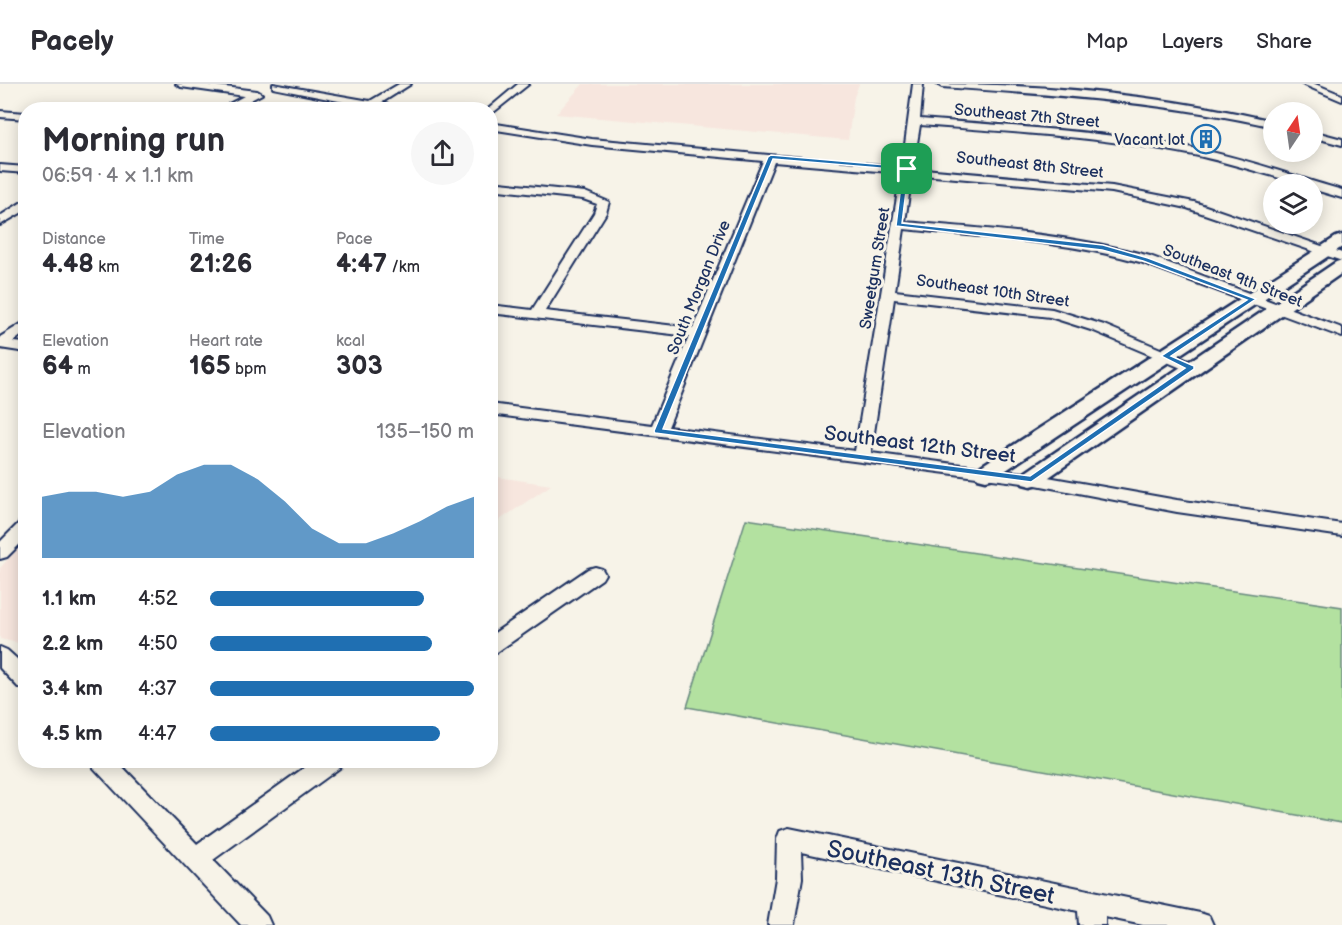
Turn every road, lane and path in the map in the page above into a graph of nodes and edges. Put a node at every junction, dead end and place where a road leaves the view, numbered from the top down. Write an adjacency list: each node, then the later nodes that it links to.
1 (181, 84): 8 (street)
2 (406, 84): 12 (street)
3 (524, 84): 13 (street)
4 (918, 84): 16 (street, Sweetgum Street)
5 (942, 84): 17 (street)
6 (1307, 84): 9 (street)
7 (279, 85): 8 (street); 11 (street)
8 (254, 95): 10 (street)
9 (1342, 98)
10 (240, 102)
11 (363, 102)
12 (376, 102)
13 (498, 105)
14 (0, 114): 15 (street)
15 (18, 115)
16 (915, 122): 24 (street, Sweetgum Street); 25 (street, Southeast 7th Street)
17 (1263, 122)
18 (498, 127): 21 (street, Southeast 8th Street)
19 (1323, 137): 20 (street)
20 (1342, 142)
21 (771, 157): 24 (street, Southeast 8th Street); 41 (street, South Morgan Drive)
22 (0, 168): 23 (street)
23 (18, 169)
24 (907, 169): 31 (street, Sweetgum Street); 33 (street, Southeast 8th Street)
25 (1276, 174)
26 (498, 187): 39 (street)
27 (1323, 188): 28 (street, Southeast 7th Street)
28 (1342, 194)
29 (18, 210): 30 (street)
30 (0, 221)
31 (898, 225): 35 (street, Sweetgum Street); 36 (street, Southeast 9th Street)
32 (1342, 240): 33 (street)
33 (1334, 254): 36 (street)
34 (1342, 265): 37 (street)
35 (888, 294): 45 (street, Southeast 10th Street); 49 (street, Sweetgum Street)
36 (1252, 299): 37 (street, Southeast 9th Street); 45 (street)
37 (1277, 309): 42 (street, Southeast 9th Street); 46 (street)
38 (498, 310): 39 (street)
39 (536, 314): 41 (street)
40 (18, 331): 43 (street)
41 (699, 333): 48 (street, South Morgan Drive)
42 (1342, 333)
43 (0, 344): 44 (street)
44 (18, 347)
45 (1165, 356): 46 (street, Southeast 10th Street); 50 (street)
46 (1191, 368): 51 (street)
47 (498, 410): 48 (street, Southeast 12th Street)
48 (658, 431): 49 (street, Southeast 12th Street)
49 (862, 458): 50 (street, Southeast 12th Street)
50 (986, 473): 51 (street, Southeast 12th Street)
51 (1031, 479): 52 (street, Southeast 12th Street)
52 (1342, 530)
53 (18, 535): 54 (street)
54 (0, 553)
55 (595, 574): 56 (street)
56 (498, 641)
57 (0, 655): 58 (street)
58 (18, 673)
59 (109, 768): 61 (street)
60 (322, 768): 61 (street)
61 (195, 859): 63 (street)
62 (1091, 914): 64 (street, Southeast 13th Street); 65 (street, Southeast 13th Street)
63 (258, 925)
64 (781, 925)
65 (1200, 925)

